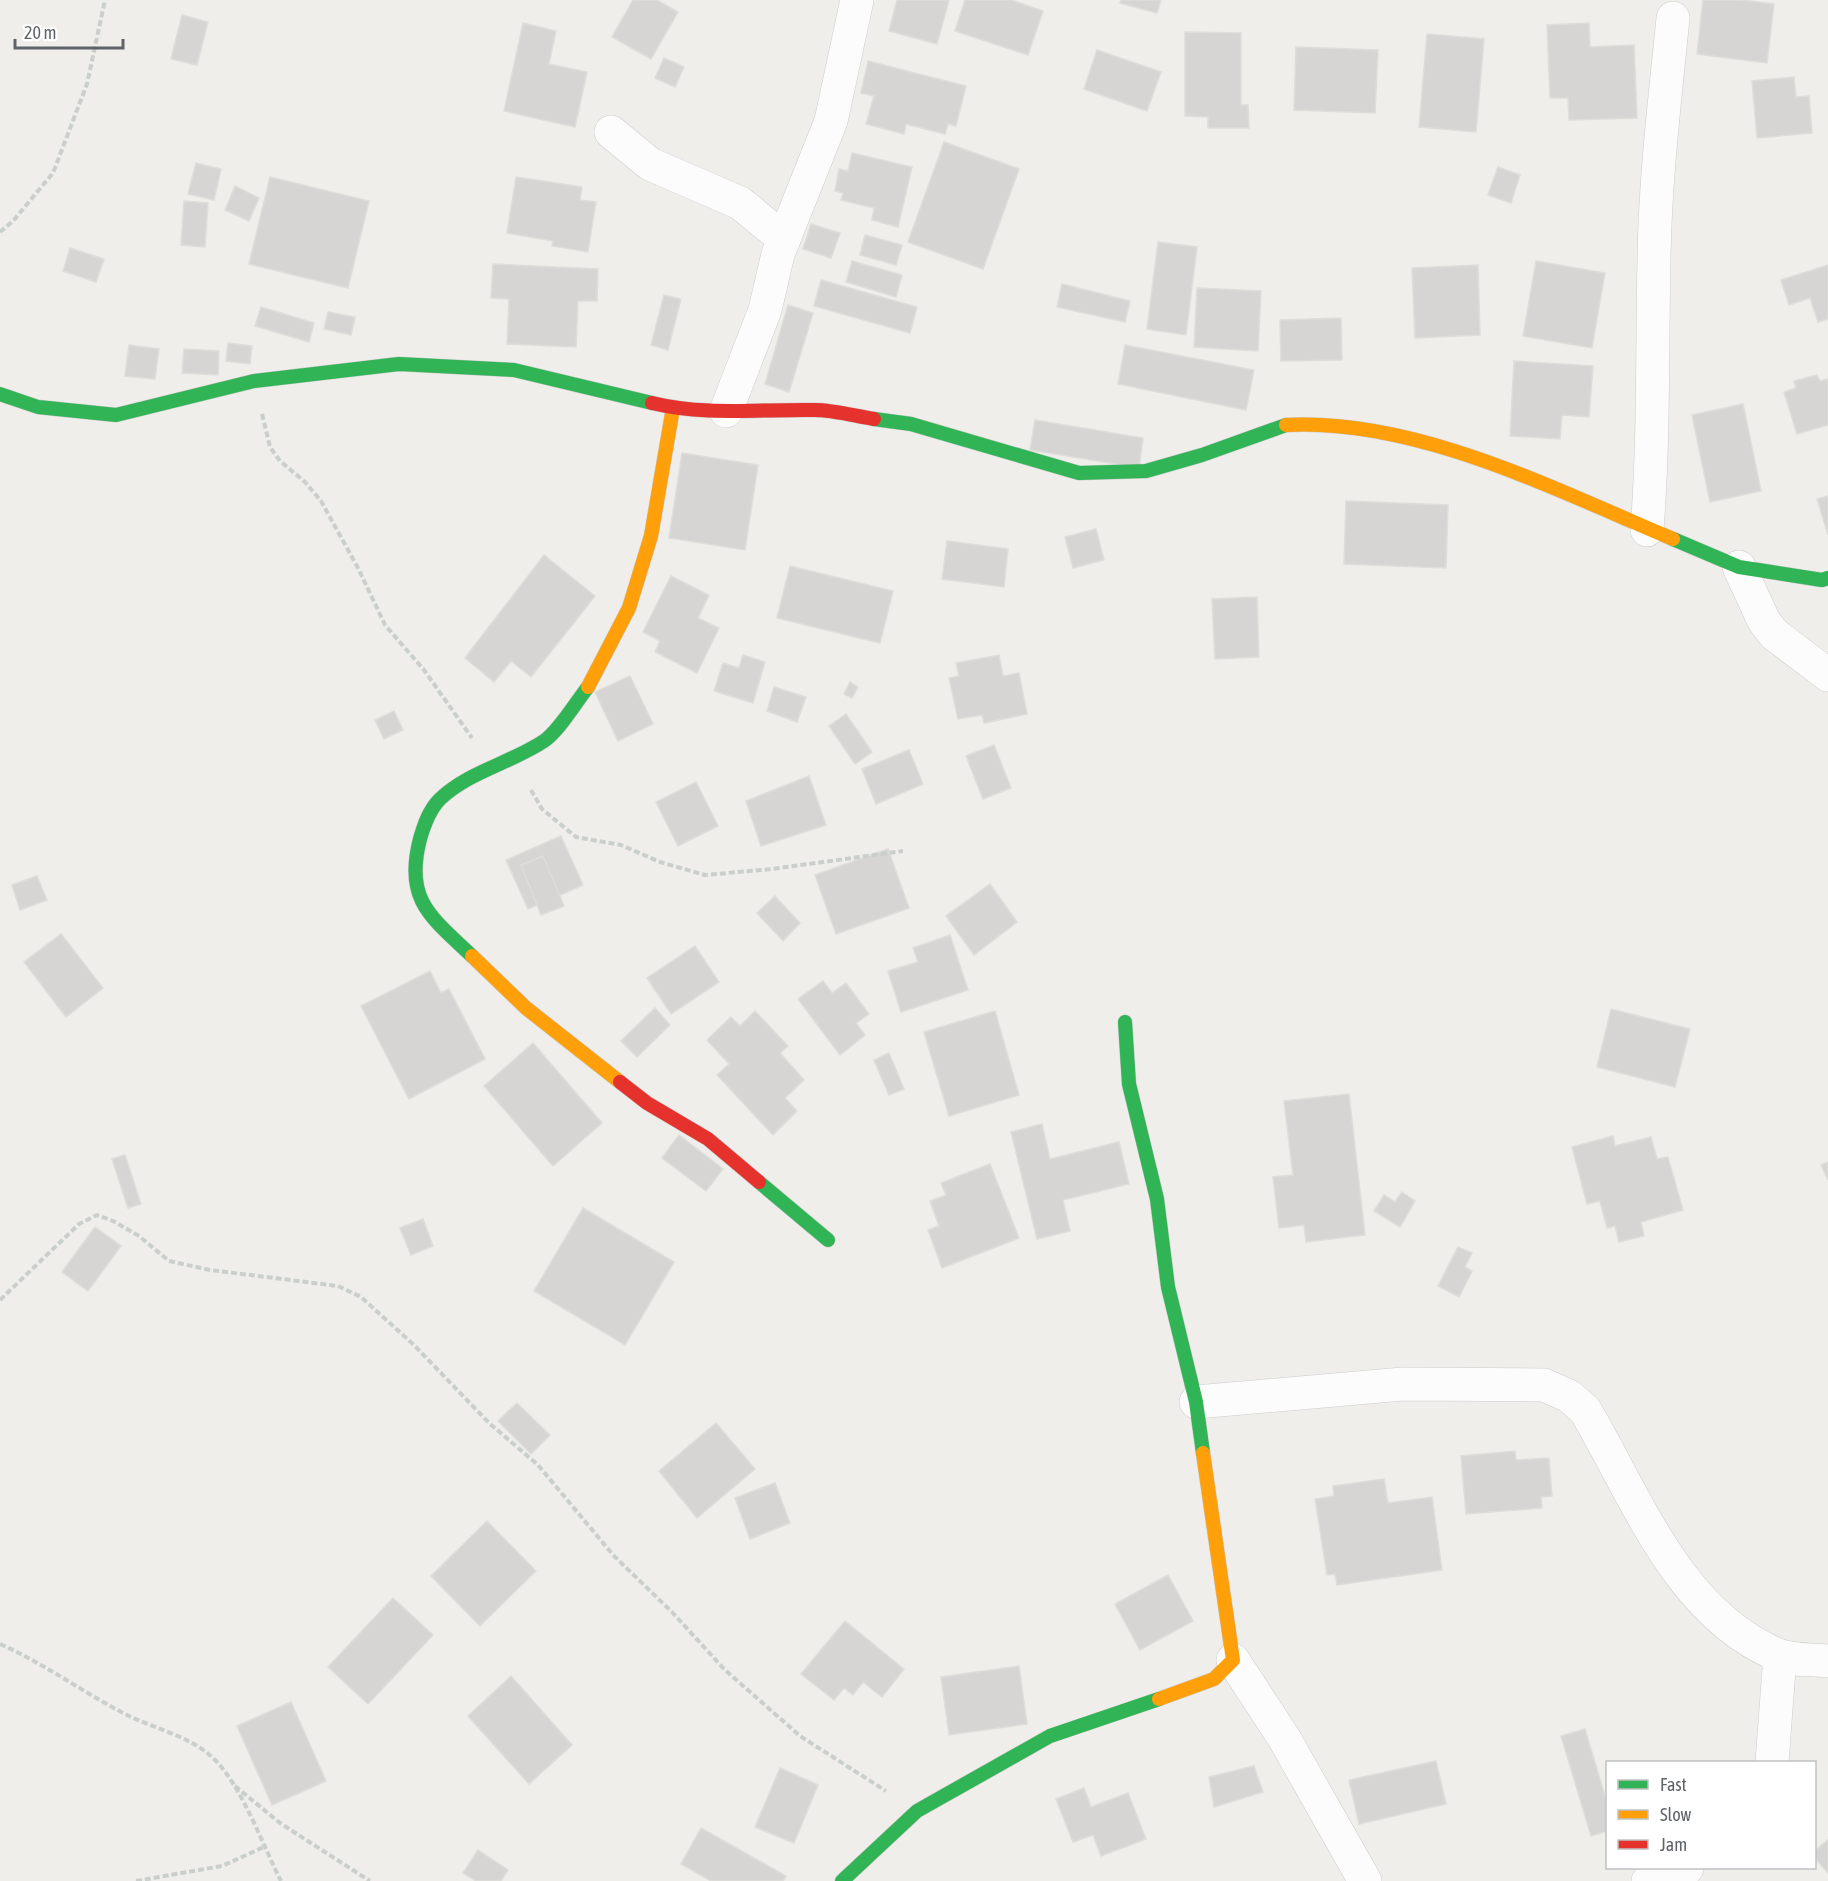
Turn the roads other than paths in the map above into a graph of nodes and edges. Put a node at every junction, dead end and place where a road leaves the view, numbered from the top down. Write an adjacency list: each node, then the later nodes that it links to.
1 (857, 0): 4 (street)
2 (1673, 18): 8 (street)
3 (610, 132): 4 (street)
4 (784, 239): 7 (street)
5 (0, 394): 6 (street)
6 (673, 408): 7 (street); 13 (street)
7 (726, 411): 8 (street)
8 (1647, 530): 9 (street)
9 (1739, 567): 10 (street); 11 (street)
10 (1828, 578)
11 (1828, 675)
12 (1125, 1022): 14 (street)
13 (828, 1240)
14 (1196, 1401): 15 (street); 16 (street)
15 (1780, 1656): 17 (street); 18 (street)
16 (1233, 1660): 20 (street); 21 (street)
17 (1828, 1661)
18 (1772, 1761)
19 (1684, 1869): 22 (street)
20 (842, 1881)
21 (1365, 1881)
22 (1648, 1881)

